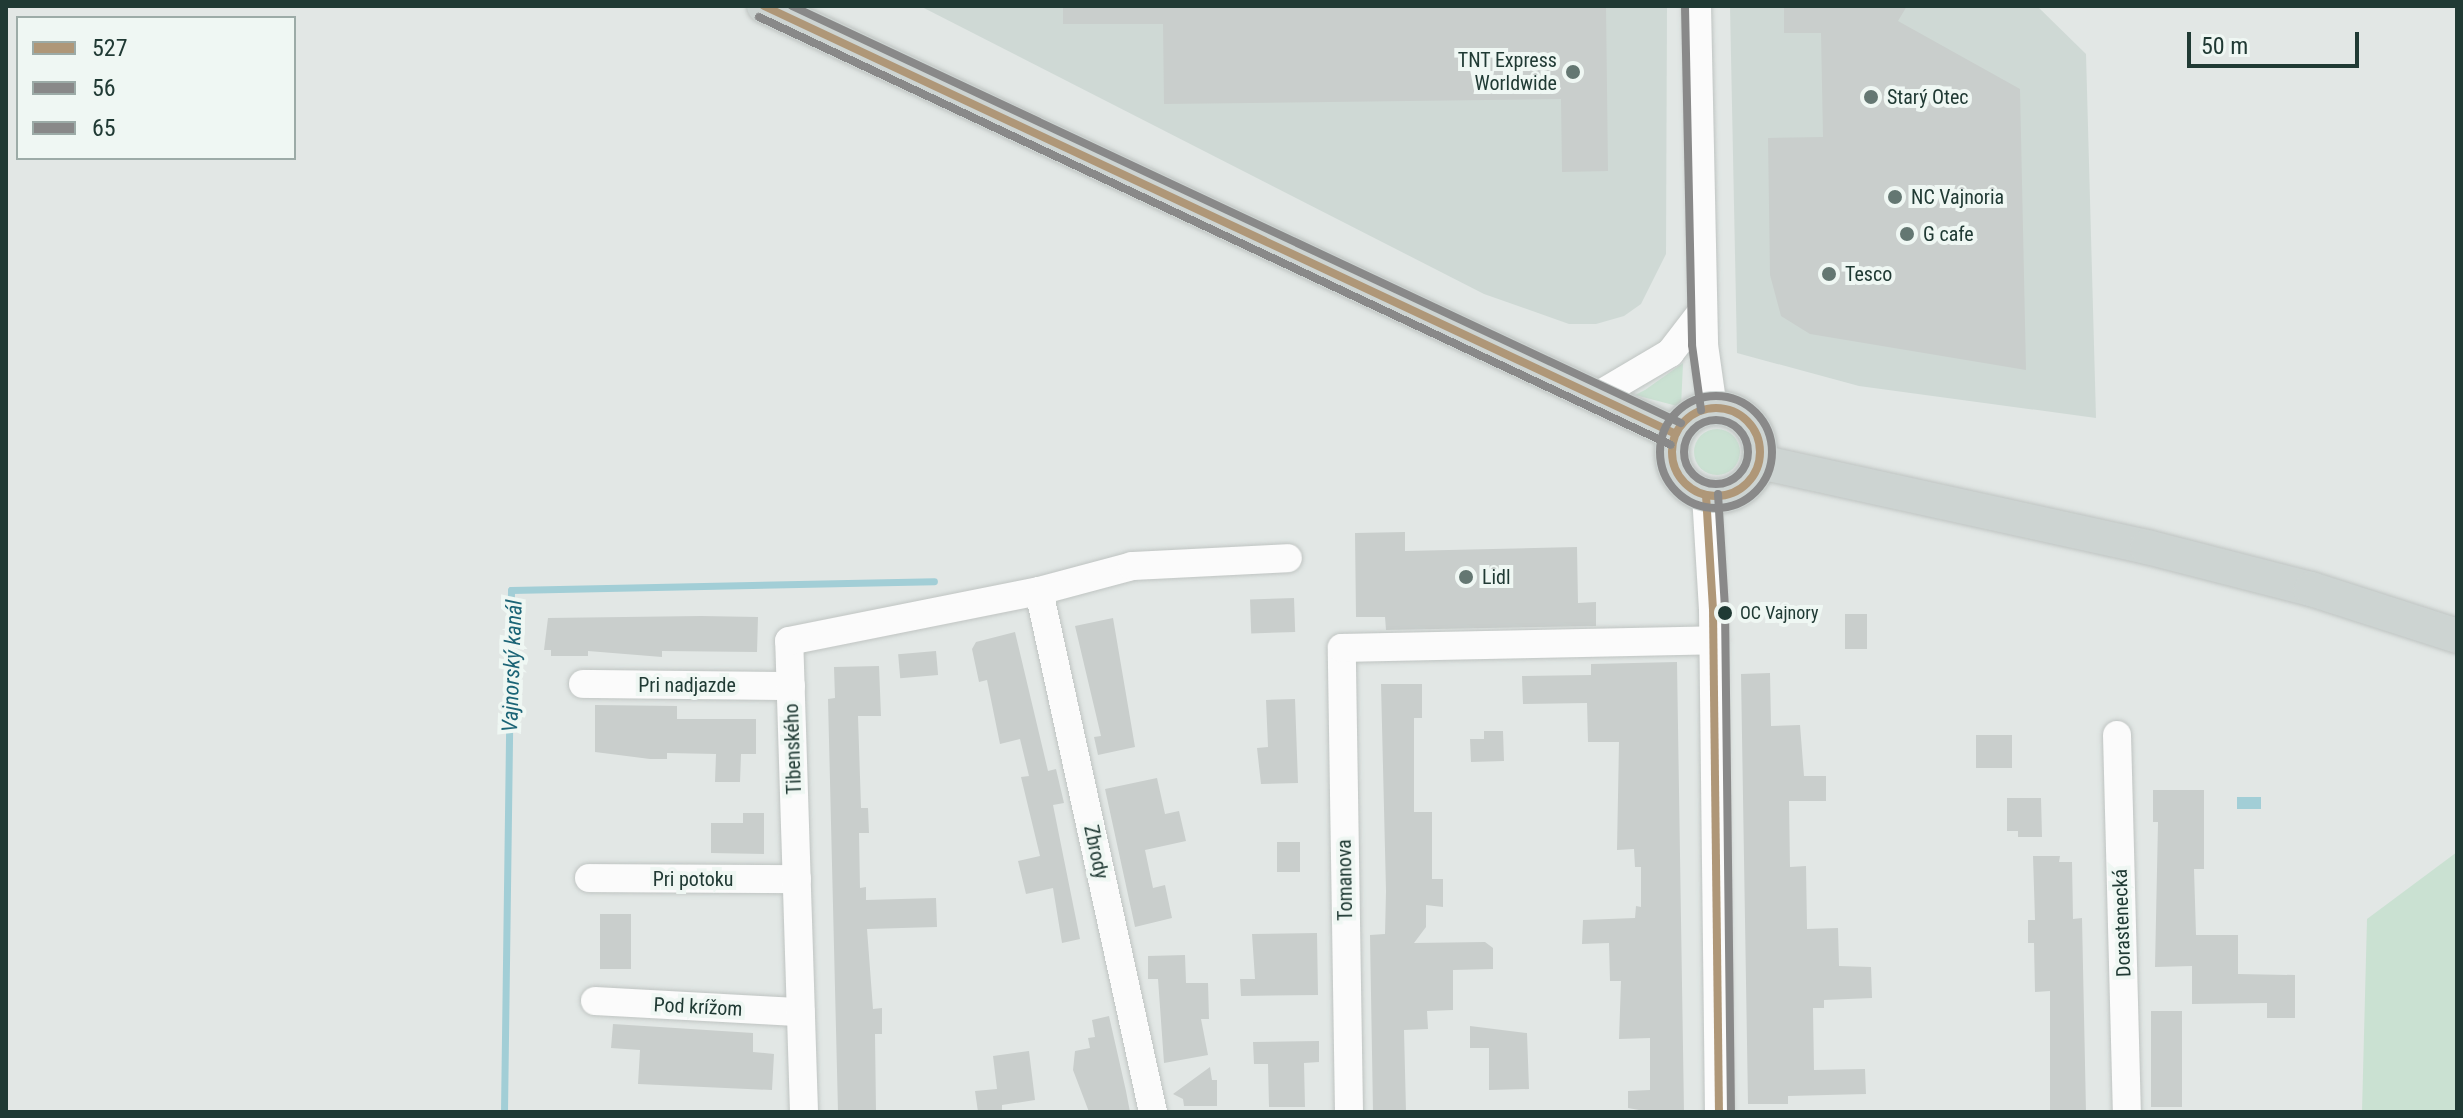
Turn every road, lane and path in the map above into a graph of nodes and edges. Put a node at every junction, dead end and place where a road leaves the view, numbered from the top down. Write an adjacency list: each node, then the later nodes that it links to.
1 (764, 6): 4 (main road)
2 (1697, 6): 3 (street)
3 (1703, 310): 4 (street); 5 (street)
4 (1597, 396): 6 (main road)
5 (1713, 408): 6 (main road); 7 (main road)
6 (1676, 434): 8 (main road)
7 (1760, 462): 8 (main road); 11 (main road)
8 (1706, 495): 12 (street)
9 (1288, 558): 10 (street)
10 (1039, 591): 14 (street, Tibenského); 21 (street, Zbrody)
11 (2457, 636)
12 (1714, 640): 22 (street, Tomanova); 23 (street)
13 (583, 684): 14 (street, Pri nadjazde)
14 (791, 686): 17 (street, Tibenského)
15 (2117, 735): 24 (street, Dorastenecká)
16 (589, 878): 17 (street, Pri potoku)
17 (797, 879): 19 (street, Tibenského)
18 (595, 1001): 19 (street, Pod krížom)
19 (801, 1012): 20 (street, Tibenského)
20 (804, 1112)
21 (1153, 1112)
22 (1349, 1112)
23 (1719, 1112)
24 (2127, 1112)

